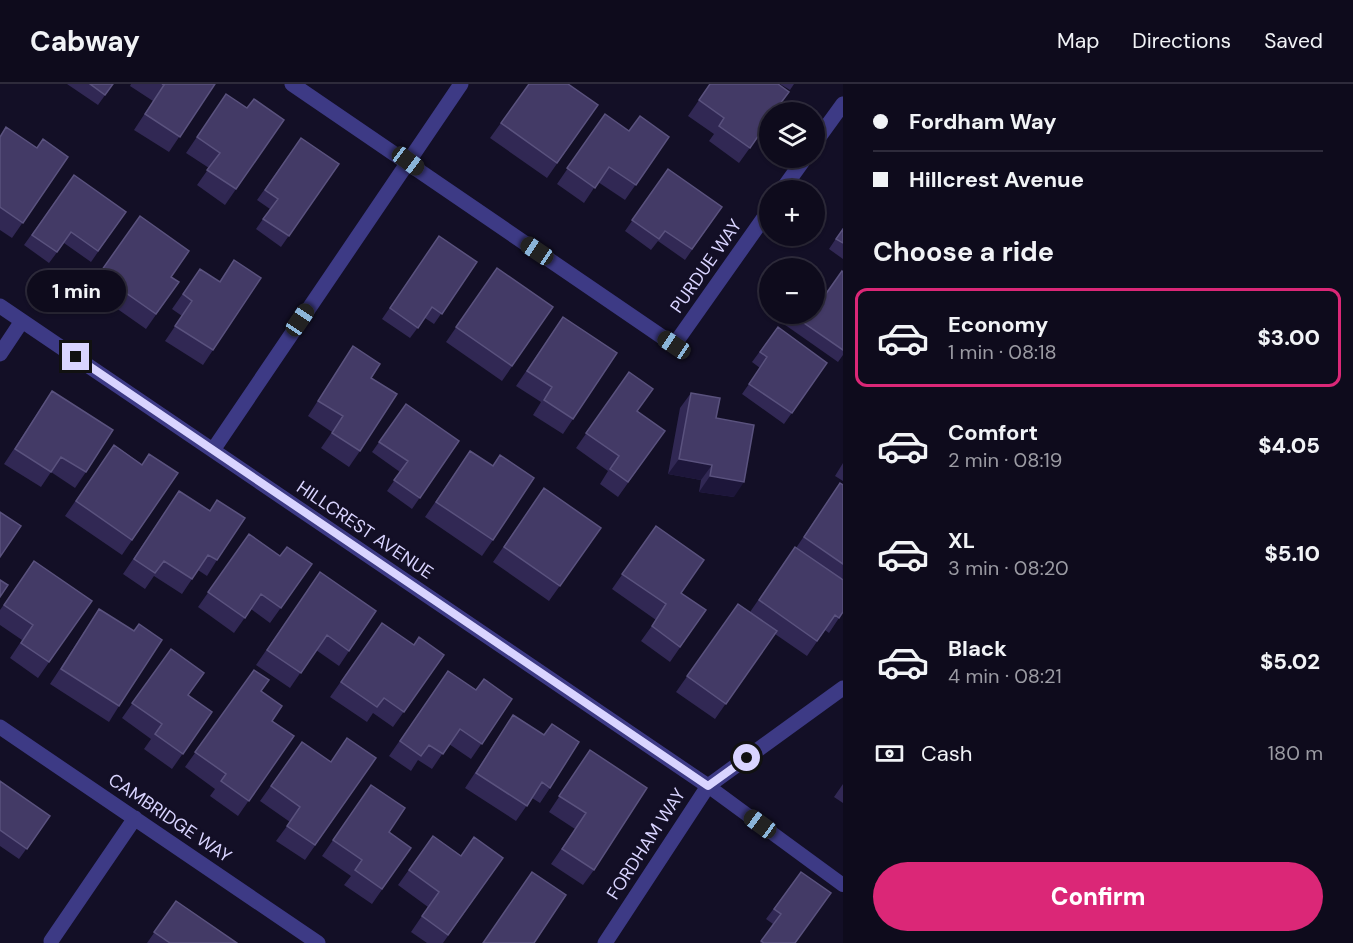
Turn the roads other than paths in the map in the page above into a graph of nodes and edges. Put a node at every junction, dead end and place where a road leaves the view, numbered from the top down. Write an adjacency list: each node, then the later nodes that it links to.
1 (292, 84): 5 (street)
2 (461, 84): 5 (street)
3 (843, 104): 4 (street)
4 (825, 129)
5 (408, 161): 6 (street, PURDUE WAY); 10 (street)
6 (759, 225)
7 (0, 306): 8 (street, HILLCREST AVENUE)
8 (22, 321): 9 (street); 10 (street, HILLCREST AVENUE)
9 (0, 354)
10 (213, 450): 13 (street, HILLCREST AVENUE)
11 (843, 688): 13 (street, FORDHAM WAY)
12 (0, 727): 14 (street, CAMBRIDGE WAY)
13 (708, 786): 15 (lane); 18 (street, FORDHAM WAY)
14 (135, 818): 16 (street); 17 (street, CAMBRIDGE WAY)
15 (843, 885)
16 (51, 940)
17 (318, 943)
18 (604, 943)

